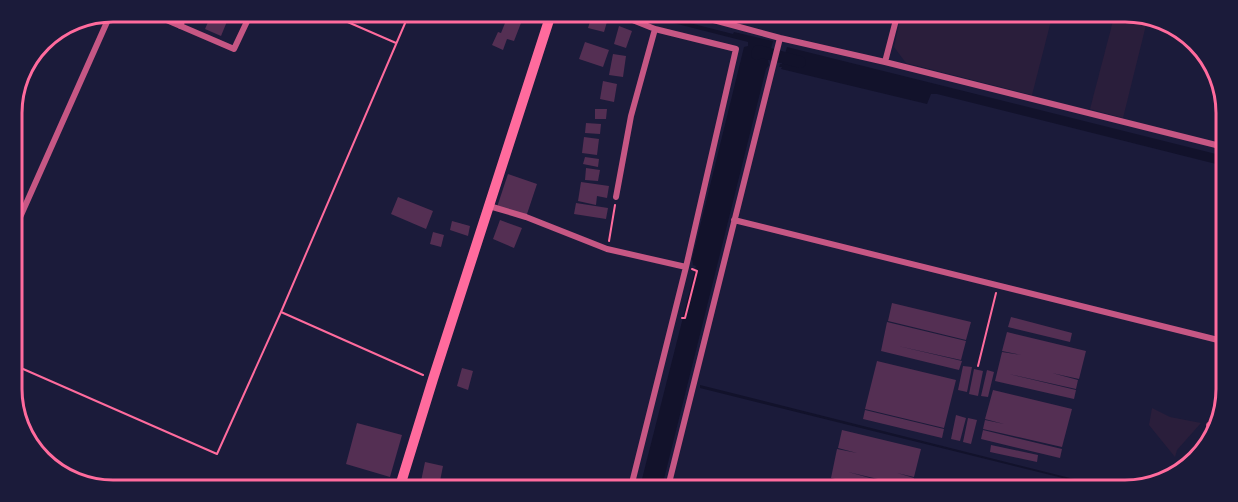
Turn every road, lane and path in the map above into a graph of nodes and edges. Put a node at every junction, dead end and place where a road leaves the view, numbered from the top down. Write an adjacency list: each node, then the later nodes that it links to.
1 (107, 23): 19 (street)
2 (173, 23): 11 (street)
3 (181, 23): 11 (street)
4 (246, 23): 11 (street)
5 (350, 23): 14 (path)
6 (405, 23): 14 (path)
7 (548, 23): 18 (main road)
8 (639, 23): 12 (street)
9 (734, 23): 13 (street)
10 (895, 23): 15 (street)
11 (180, 26)
12 (655, 29): 17 (street); 22 (street)
13 (780, 38): 15 (street); 20 (street)
14 (396, 43): 24 (path)
15 (885, 62): 16 (street)
16 (1216, 145)
17 (616, 197): 21 (path)
18 (489, 206): 21 (street); 29 (main road)
19 (23, 211)
20 (734, 220): 23 (street); 31 (street)
21 (607, 249): 22 (street)
22 (688, 268): 25 (path); 30 (street)
23 (998, 285): 26 (street); 27 (path)
24 (280, 312): 28 (path); 29 (path)
25 (679, 317)
26 (1216, 340)
27 (978, 366)
28 (22, 369)
29 (433, 379): 32 (main road)
30 (633, 479)
31 (670, 479)
32 (402, 480)

